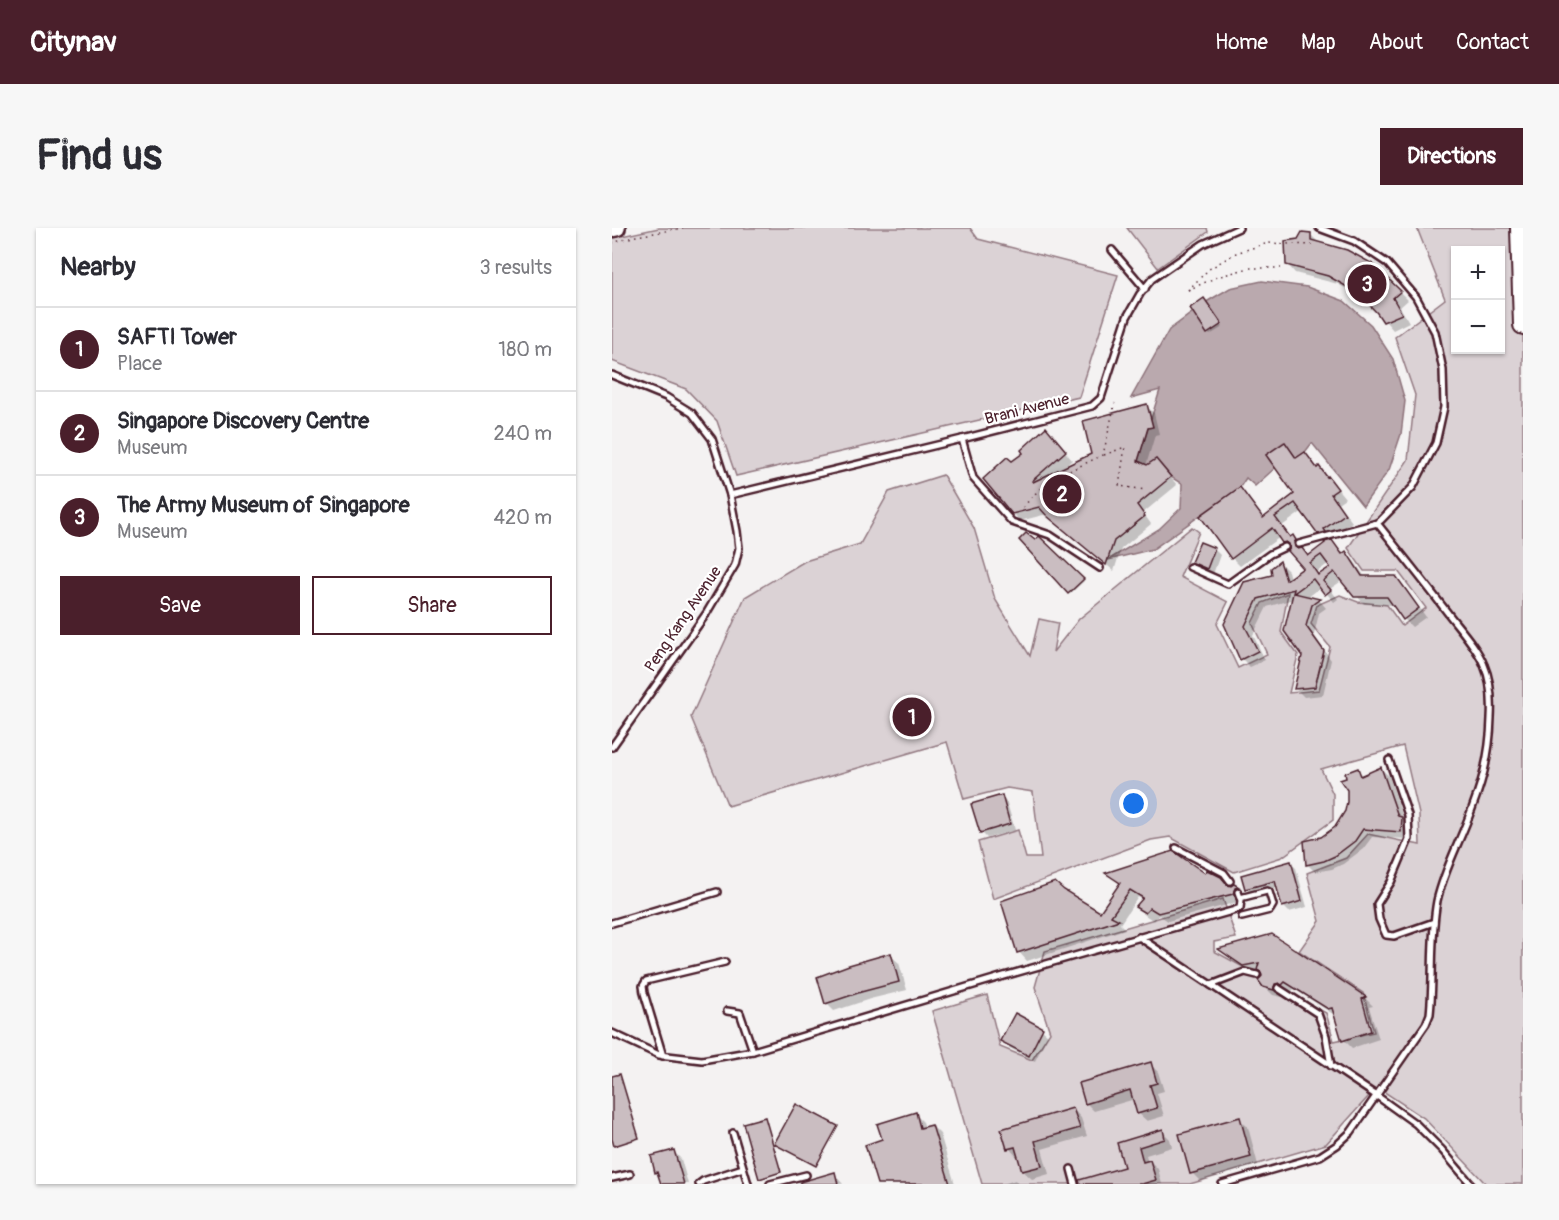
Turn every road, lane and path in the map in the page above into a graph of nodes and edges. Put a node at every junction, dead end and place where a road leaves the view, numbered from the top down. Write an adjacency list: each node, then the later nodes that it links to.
1 (617, 228): 6 (main road)
2 (683, 228): 7 (path)
3 (1239, 228): 11 (lane, Brani Avenue)
4 (1319, 228): 20 (lane)
5 (1520, 228): 12 (highway)
6 (612, 229)
7 (612, 243)
8 (1313, 245): 10 (path)
9 (1112, 250): 11 (lane)
10 (1281, 268)
11 (1145, 288): 15 (lane, Brani Avenue)
12 (1523, 325)
13 (612, 375): 18 (lane, Peng Kang Avenue)
14 (1115, 403): 16 (path)
15 (962, 440): 18 (lane, Brani Avenue); 24 (lane)
16 (1104, 455): 17 (path); 19 (path)
17 (1146, 490)
18 (730, 495): 25 (lane, Peng Kang Avenue)
19 (1023, 507)
20 (1377, 523): 21 (lane); 31 (lane)
21 (1299, 544)
22 (1285, 547): 23 (lane)
23 (1190, 567)
24 (1100, 568)
25 (612, 747)
26 (1389, 760): 31 (lane)
27 (1176, 848): 28 (lane)
28 (1230, 881)
29 (717, 892): 32 (lane)
30 (1242, 917): 33 (lane)
31 (1434, 922): 43 (lane)
32 (612, 924)
33 (1139, 937): 36 (lane); 40 (lane)
34 (725, 962): 41 (lane)
35 (1257, 975): 36 (lane)
36 (1211, 985): 42 (lane)
37 (1278, 988): 42 (lane)
38 (727, 1011): 40 (lane)
39 (612, 1033): 41 (lane)
40 (753, 1051): 41 (lane)
41 (663, 1056)
42 (1331, 1066): 43 (lane)
43 (1377, 1096): 54 (lane); 55 (lane)
44 (733, 1133): 45 (lane)
45 (743, 1168): 50 (lane); 51 (lane)
46 (1071, 1169): 53 (lane)
47 (630, 1174): 49 (lane)
48 (806, 1175): 52 (lane)
49 (612, 1178)
50 (699, 1184)
51 (748, 1184)
52 (770, 1184)
53 (1076, 1184)
54 (1222, 1184)
55 (1471, 1184)

